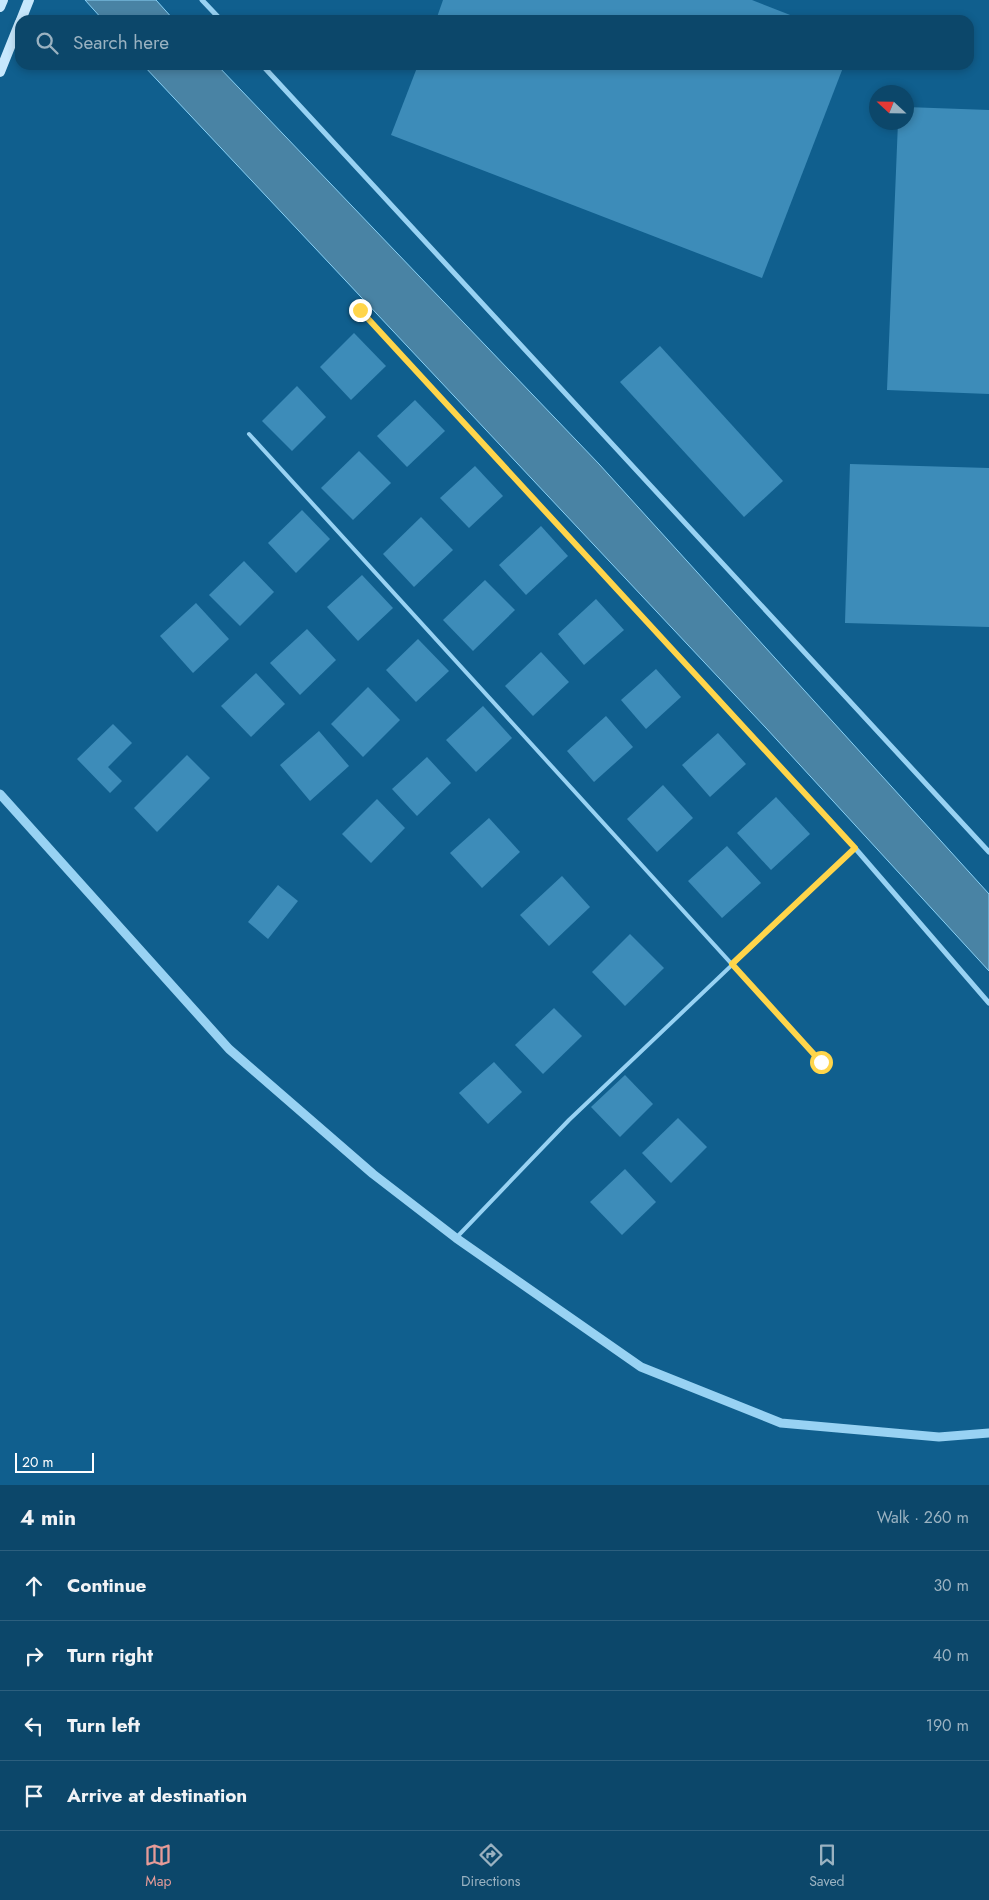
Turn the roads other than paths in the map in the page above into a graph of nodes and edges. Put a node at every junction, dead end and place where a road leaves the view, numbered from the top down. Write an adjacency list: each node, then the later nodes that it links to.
1 (3, 0): 4 (main road)
2 (29, 0): 5 (main road)
3 (202, 0): 6 (street)
4 (0, 7)
5 (23, 15)
6 (216, 15)
7 (15, 34): 9 (main road)
8 (267, 70): 14 (street)
9 (0, 72)
10 (360, 310): 13 (lane)
11 (249, 434): 15 (lane)
12 (0, 794): 18 (street)
13 (855, 848): 15 (lane); 16 (street)
14 (989, 852)
15 (732, 964): 17 (lane); 18 (lane)
16 (989, 1003)
17 (821, 1062)
18 (456, 1238): 19 (street)
19 (989, 1433)

